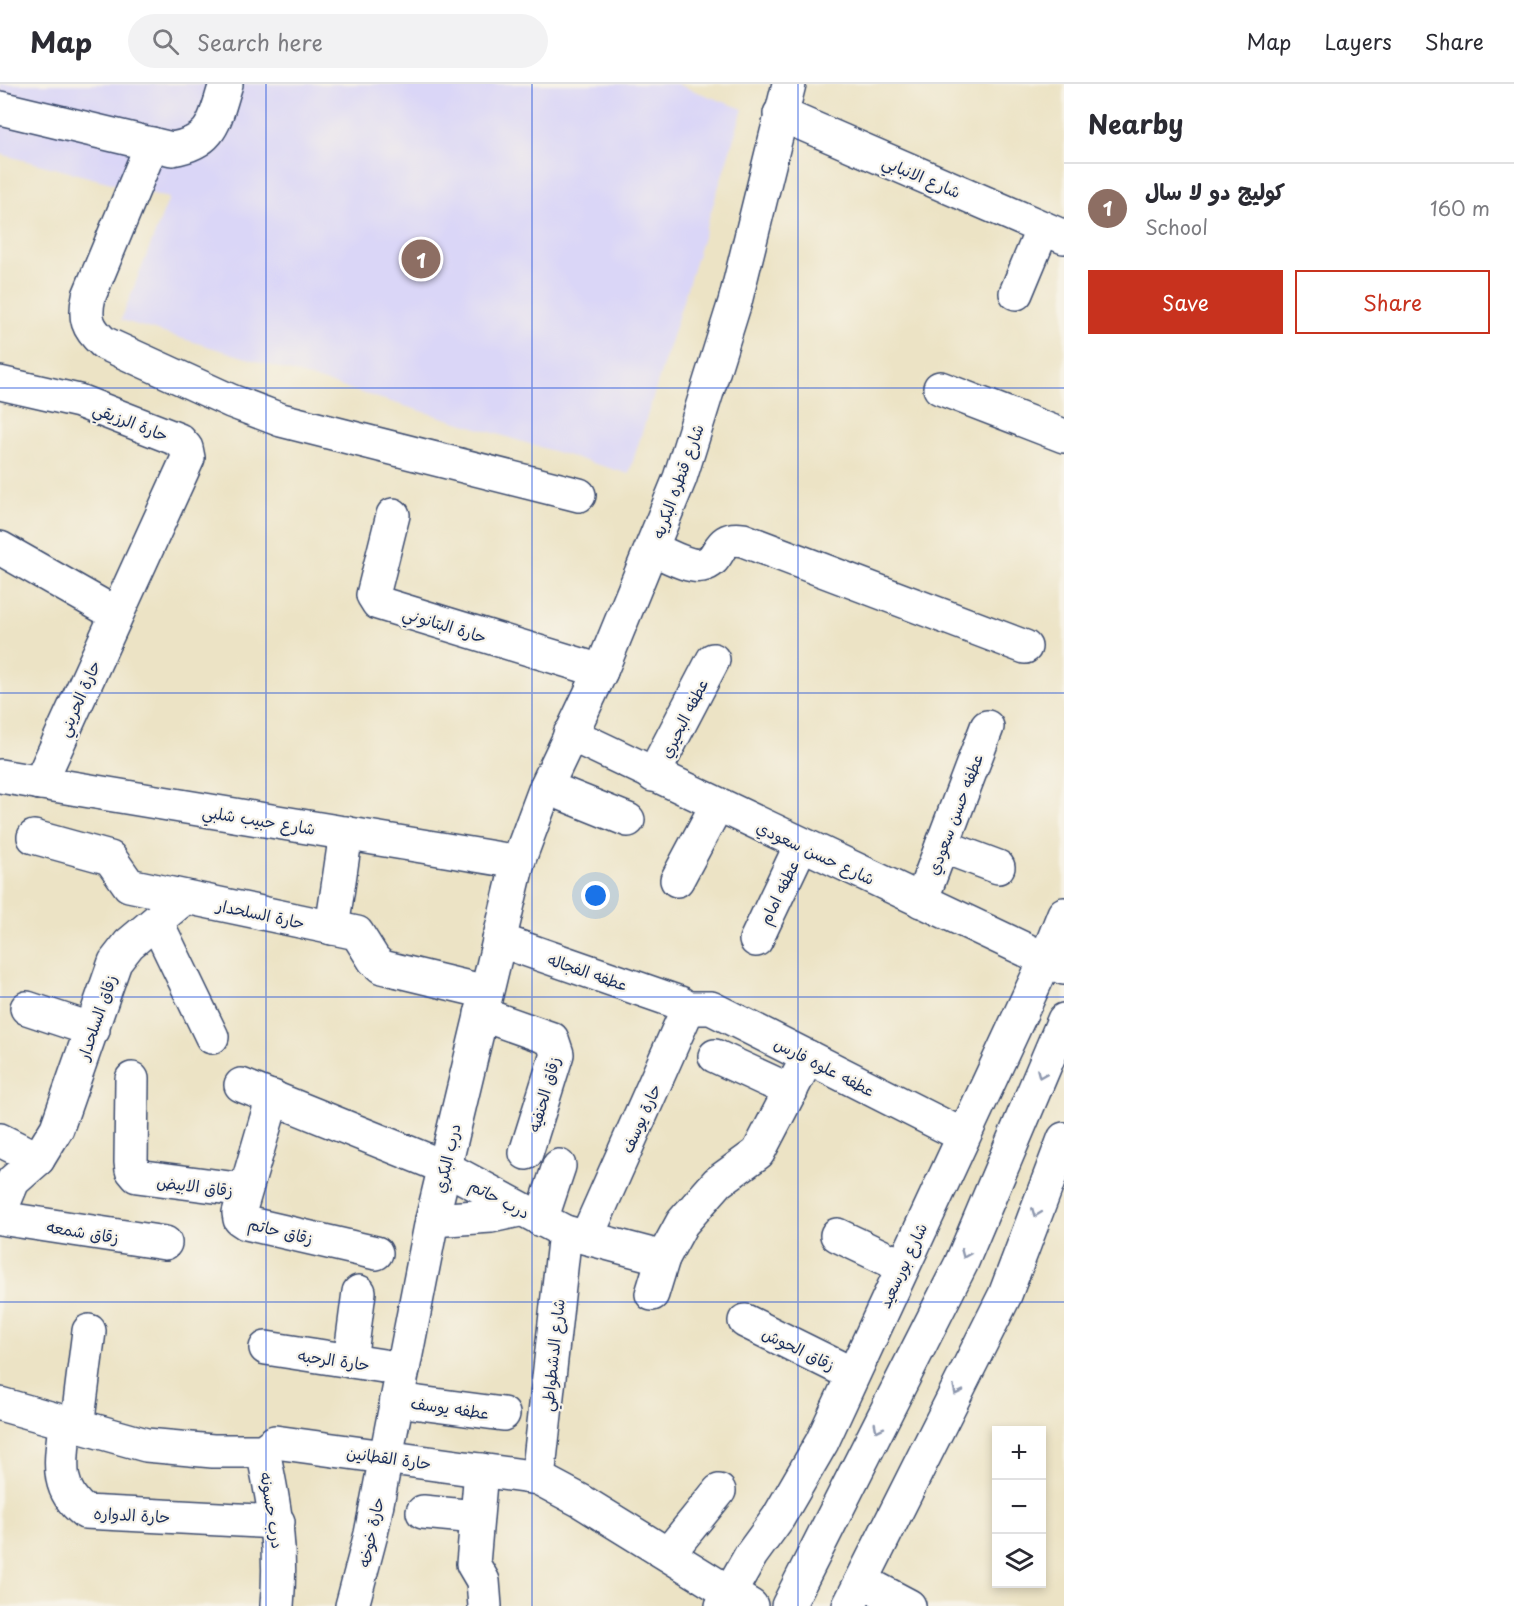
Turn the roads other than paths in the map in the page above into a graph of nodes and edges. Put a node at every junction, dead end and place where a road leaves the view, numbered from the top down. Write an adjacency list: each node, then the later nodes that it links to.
1 (225, 84): 4 (street)
2 (784, 99): 5 (street, شارع الانبابي); 13 (street, شارع قنطره البكريه)
3 (0, 108): 4 (street)
4 (152, 144): 10 (street)
5 (1053, 232): 6 (street)
6 (1016, 293)
7 (0, 382): 14 (street, حارة الرزيقي)
8 (940, 388): 9 (street)
9 (1064, 436)
10 (579, 495)
11 (393, 515): 17 (street, حارة البتانوني)
12 (0, 548): 14 (street)
13 (652, 549): 15 (street); 17 (street, شارع قنطره البكريه)
14 (116, 614): 22 (street, حارة الحريني)
15 (1025, 647)
16 (713, 660): 20 (street, عطفه البحيري)
17 (601, 671): 19 (street, شارع قنطره البكريه)
18 (987, 727): 29 (street, عطفه حسن سعودي)
19 (570, 734): 20 (street, شارع حسن سعودي); 23 (street, شارع قنطره البكريه)
20 (653, 775): 24 (street, شارع حسن سعودي)
21 (0, 776): 22 (street, شارع حبيب شلبي)
22 (40, 783): 26 (street, شارع حبيب شلبي)
23 (546, 787): 25 (street); 30 (street, شارع قنطره البكريه)
24 (717, 805): 28 (street, شارع حسن سعودي); 32 (street)
25 (628, 820)
26 (346, 833): 30 (street, شارع حبيب شلبي); 37 (street)
27 (34, 837): 33 (street, حارة السلحدار)
28 (801, 845): 34 (street, شارع حسن سعودي); 39 (street, عطفه امام)
29 (942, 846): 31 (street); 34 (street, عطفه حسن سعودي)
30 (518, 862): 38 (street, درب البكري)
31 (998, 867)
32 (677, 880)
33 (185, 897): 36 (street, زقاق السلحدار); 37 (street, حارة السلحدار)
34 (921, 901): 40 (street, شارع حسن سعودي)
35 (1064, 914): 40 (street, شارع بورسعيد)
36 (156, 922): 45 (street, زقاق السلحدار); 46 (street)
37 (332, 928): 41 (street, حارة السلحدار)
38 (499, 940): 41 (street, درب البكري); 42 (street, عطفه الفجاله)
39 (756, 940)
40 (1055, 964): 53 (street, شارع بورسعيد)
41 (483, 1003): 56 (street, زقاق الحنفيه); 59 (street, درب البكري)
42 (682, 1005): 48 (street, عطفه علوه فارس); 64 (street, حارة يوسف)
43 (27, 1008): 45 (street)
44 (1064, 1020): 95 (street, one-way to 95)
45 (93, 1030): 57 (street, زقاق السلحدار)
46 (212, 1037)
47 (715, 1056): 51 (street)
48 (808, 1057): 51 (street); 53 (street, عطفه علوه فارس)
49 (132, 1079): 60 (street, زقاق الابيض)
50 (241, 1085): 52 (street, درب حاتم)
51 (791, 1091): 68 (street)
52 (273, 1098): 59 (street, درب حاتم); 60 (street, زقاق حاتم)
53 (962, 1135): 69 (street, شارع بورسعيد)
54 (1064, 1139): 90 (street, one-way to 90)
55 (0, 1140): 57 (street)
56 (526, 1153)
57 (38, 1159): 61 (street, زقاق السلحدار)
58 (559, 1166): 64 (street)
59 (444, 1167): 63 (street, درب البكري); 64 (street, درب حاتم)
60 (245, 1190): 67 (street, زقاق حاتم)
61 (0, 1212)
62 (0, 1218): 66 (street, زقاق شمعه)
63 (432, 1220): 64 (street); 77 (street, درب البكري)
64 (553, 1225): 68 (street, درب حاتم); 84 (street, شارع الدشطواطي)
65 (837, 1235): 69 (street)
66 (165, 1243)
67 (376, 1253)
68 (663, 1258): 71 (street)
69 (902, 1266): 76 (street, شارع بورسعيد)
70 (359, 1292): 75 (street)
71 (652, 1294)
72 (745, 1322): 76 (street, زقاق الحوش)
73 (89, 1331): 80 (street, حارة الدواره)
74 (266, 1348): 75 (street, حارة الرحبه)
75 (350, 1361): 77 (street, حارة الرحبه)
76 (852, 1374): 91 (street, شارع بورسعيد)
77 (400, 1384): 79 (street, عطفه يوسف); 82 (street, درب البكري)
78 (0, 1404): 80 (street, حارة القطانين)
79 (503, 1414)
80 (71, 1425): 81 (street, حارة القطانين); 88 (street, حارة الدواره)
81 (263, 1451): 82 (street, حارة القطانين); 88 (street, درب حسونه)
82 (385, 1457): 83 (street, حارة القطانين); 93 (street, حارة خوخه)
83 (481, 1470): 84 (street, حارة القطانين); 87 (street)
84 (538, 1478): 89 (street, حارة القطانين)
85 (719, 1491): 89 (street)
86 (423, 1512): 87 (street)
87 (476, 1517): 94 (street)
88 (278, 1522): 92 (street, درب حسونه)
89 (668, 1554): 91 (street, حارة القطانين)
90 (856, 1593): 96 (street)
91 (734, 1602)
92 (277, 1606)
93 (352, 1606)
94 (485, 1606)
95 (788, 1606)
96 (909, 1606)

